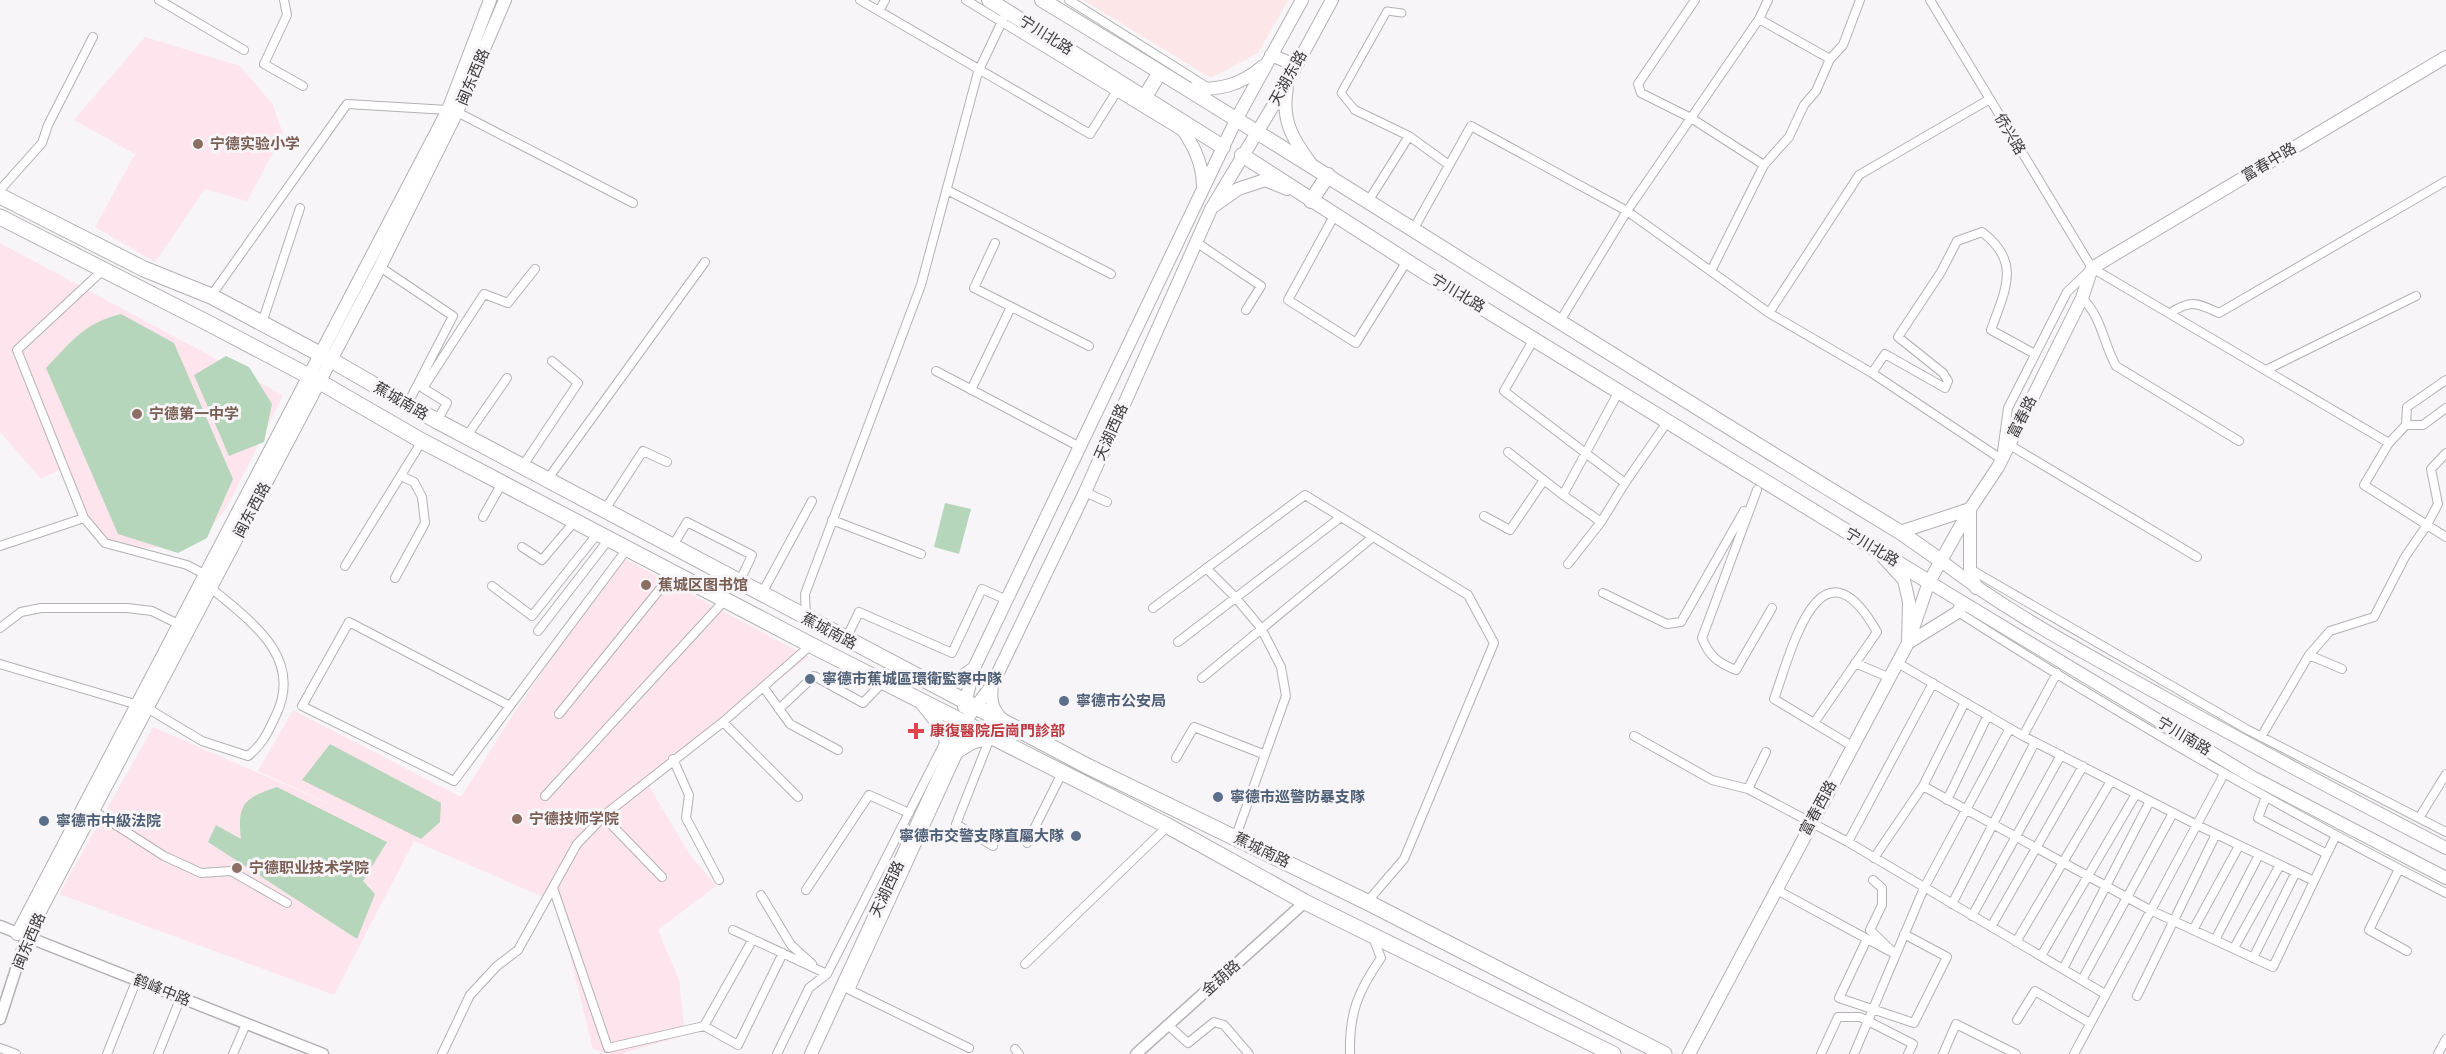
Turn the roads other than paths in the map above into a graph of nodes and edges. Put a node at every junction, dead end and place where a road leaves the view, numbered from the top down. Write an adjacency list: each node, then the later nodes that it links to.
1 (159, 0): 22 (street)
2 (284, 0): 30 (street)
3 (490, 0): 37 (main road, 闽东西路)
4 (505, 0): 37 (main road, 闽东西路)
5 (860, 0): 17 (street)
6 (885, 0): 17 (street)
7 (966, 0): 19 (street)
8 (989, 0): 19 (main road, 宁川北路)
9 (1042, 0): 28 (main road, 宁川北路)
10 (1070, 0): 33 (street)
11 (1302, 0): 24 (main road, 天湖东路)
12 (1332, 0): 26 (main road, 天湖东路)
13 (1695, 0): 40 (street)
14 (1768, 0): 20 (street)
15 (1860, 0): 25 (street)
16 (1930, 0): 35 (street, 侨兴路)
17 (879, 11): 27 (street)
18 (1402, 13): 36 (street)
19 (1005, 16): 27 (street); 31 (main road, 宁川北路)
20 (1759, 19): 25 (street); 40 (street)
21 (93, 37): 51 (street)
22 (244, 50)
23 (2446, 57): 72 (main road, 富春中路)
24 (1270, 58): 26 (main road); 33 (main road); 39 (main road, 天湖东路)
25 (1830, 58): 48 (street)
26 (1295, 65): 29 (main road, 天湖东路)
27 (979, 69): 31 (street); 52 (street)
28 (1161, 72): 32 (main road, 宁川北路); 34 (main road)
29 (1288, 81): 41 (main road, 天湖东路); 46 (main road)
30 (303, 86)
31 (1119, 87): 34 (main road, 宁川北路); 42 (street)
32 (1189, 89): 33 (main road); 39 (main road, 宁川北路)
33 (1210, 89)
34 (1145, 97): 38 (main road, 宁川北路)
35 (1990, 99): 72 (street, 侨兴路); 82 (street)
36 (1355, 110): 43 (street)
37 (453, 111): 58 (street); 71 (main road, 闽东西路); 77 (street); 89 (main road, 闽东西路)
38 (1173, 115): 42 (main road); 44 (main road, 宁川北路)
39 (1237, 118): 41 (main road, 宁川北路); 44 (main road, 天湖东路)
40 (1691, 118): 48 (street); 61 (street)
41 (1259, 131): 45 (main road, 天湖东路); 46 (main road, 宁川北路)
42 (1186, 135): 53 (main road)
43 (1409, 136): 47 (street); 56 (street)
44 (1224, 147): 45 (main road, 宁川北路); 53 (main road, 天湖西路)
45 (1242, 155): 54 (main road, 宁川北路); 60 (main road, 天湖西路)
46 (1312, 165): 49 (main road, 宁川北路)
47 (1449, 165): 61 (street); 66 (street)
48 (1764, 165): 75 (street)
49 (1328, 175): 56 (main road, 宁川北路); 57 (main road)
50 (2446, 181): 83 (street)
51 (0, 190)
52 (947, 190): 76 (street); 132 (street)
53 (1203, 190): 62 (main road, 天湖西路)
54 (1297, 192): 57 (main road, 宁川北路); 60 (main road)
55 (0, 196): 77 (highway, 蕉城南路)
56 (1369, 200): 66 (main road, 宁川北路)
57 (1311, 201): 63 (main road, 宁川北路)
58 (633, 203)
59 (300, 208): 85 (street)
60 (1211, 208): 65 (main road, 天湖西路)
61 (1627, 211): 75 (street); 84 (street)
62 (1191, 215): 65 (main road); 109 (main road, 天湖西路)
63 (1334, 216): 69 (main road, 宁川北路); 69 (street)
64 (0, 217): 74 (highway, 蕉城南路)
65 (1205, 223): 67 (main road, 天湖西路)
66 (1413, 230): 84 (main road, 宁川北路)
67 (1196, 242): 81 (street); 122 (main road, 天湖西路)
68 (995, 243): 80 (street)
69 (1407, 261): 86 (main road, 宁川北路)
70 (705, 262): 117 (street)
71 (380, 267): 89 (main road, 闽东西路); 99 (street)
72 (2092, 268): 79 (main road, 富春路); 83 (street); 88 (street)
73 (535, 269): 101 (street)
74 (103, 270): 95 (highway, 蕉城南路); 131 (street)
75 (1711, 271): 82 (street)
76 (1111, 274)
77 (211, 296): 85 (highway, 蕉城南路)
78 (2416, 296): 91 (street)
79 (2082, 298): 106 (street); 108 (main road, 富春路)
80 (1011, 307): 87 (street); 97 (street)
81 (1246, 310)
82 (1769, 313): 93 (street)
83 (2170, 314): 91 (street)
84 (1560, 321): 136 (main road, 宁川北路)
85 (262, 323): 89 (highway, 蕉城南路)
86 (1534, 339): 98 (main road, 宁川北路); 112 (street)
87 (1089, 346)
88 (2035, 354): 93 (street); 113 (street)
89 (326, 358): 95 (main road, 闽东西路); 99 (highway, 蕉城南路)
90 (552, 361): 115 (street)
91 (2266, 370): 107 (street)
92 (936, 371): 97 (street)
93 (1872, 373): 113 (street)
94 (507, 378): 104 (street)
95 (314, 380): 105 (highway, 蕉城南路); 153 (main road, 闽东西路); 158 (main road, 闽东西路)
96 (2446, 380): 103 (street)
97 (971, 390): 109 (street)
98 (1619, 391): 102 (main road, 宁川北路); 112 (street)
99 (406, 405): 101 (highway, 蕉城南路)
100 (2446, 408): 103 (street)
101 (436, 421): 104 (highway, 蕉城南路)
102 (1668, 421): 120 (street); 121 (main road, 宁川北路)
103 (2406, 425): 107 (street)
104 (466, 437): 115 (highway, 蕉城南路)
105 (423, 441): 116 (street); 119 (highway, 蕉城南路)
106 (2239, 441)
107 (2389, 443): 135 (street)
108 (2008, 444): 113 (main road, 富春路); 146 (street)
109 (1080, 447): 164 (main road, 天湖西路)
110 (1508, 452): 118 (street)
111 (2446, 453): 135 (street)
112 (1587, 454): 120 (street); 123 (street)
113 (2001, 459): 126 (main road, 富春路)
114 (667, 462): 127 (street)
115 (522, 467): 117 (highway, 蕉城南路)
116 (401, 476): 149 (street); 154 (street)
117 (547, 480): 127 (highway, 蕉城南路)
118 (1544, 480): 123 (street); 128 (street)
119 (502, 483): 129 (street); 133 (highway, 蕉城南路)
120 (1625, 483): 134 (street)
121 (1760, 485): 144 (main road, 宁川北路); 160 (street); 166 (street)
122 (1085, 492): 125 (street); 189 (main road, 天湖西路)
123 (1563, 495): 134 (street)
124 (812, 501): 161 (street)
125 (1107, 502)
126 (1970, 508): 136 (main road); 147 (main road, 富春路); 151 (main road)
127 (604, 511): 142 (highway, 蕉城南路)
128 (1484, 516)
129 (483, 517)
130 (1341, 517): 138 (street); 150 (street); 162 (street)
131 (84, 518): 140 (street); 153 (street)
132 (832, 520): 145 (street); 168 (street)
133 (575, 521): 137 (highway, 蕉城南路); 141 (street)
134 (1601, 522): 148 (street)
135 (2427, 525): 139 (street); 177 (street)
136 (1900, 532): 147 (main road, 宁川北路)
137 (603, 536): 143 (highway, 蕉城南路); 157 (street); 172 (street)
138 (1373, 537): 171 (street); 275 (street)
139 (2446, 537)
140 (0, 546)
141 (522, 547)
142 (672, 547): 156 (highway, 蕉城南路); 156 (street)
143 (627, 549): 152 (highway, 蕉城南路); 194 (street)
144 (1878, 551): 155 (main road, 宁川北路); 175 (main road)
145 (921, 554)
146 (2197, 557)
147 (1940, 560): 155 (main road, 富春西路); 159 (main road, 宁川南路)
148 (1568, 564)
149 (345, 567)
150 (1206, 568): 162 (street); 165 (street)
151 (1970, 568): 159 (main road); 206 (street)
152 (673, 573): 163 (highway, 蕉城南路); 197 (street)
153 (206, 575): 169 (main road, 闽东西路)
154 (394, 578)
155 (1929, 582): 167 (main road, 宁川南路); 175 (main road, 富春西路)
156 (739, 583): 161 (highway, 蕉城南路)
157 (492, 586)
158 (211, 588): 195 (main road, 闽东西路); 195 (street)
159 (1976, 588): 251 (main road, 宁川南路)
160 (1603, 592)
161 (761, 595): 168 (highway, 蕉城南路)
162 (1235, 597): 171 (street); 174 (street)
163 (725, 600): 176 (highway, 蕉城南路); 227 (street)
164 (1007, 600): 173 (street); 181 (main road, 天湖西路)
165 (1153, 608)
166 (1772, 608)
167 (1960, 608): 175 (main road); 183 (street); 262 (main road, 宁川南路)
168 (806, 618): 173 (highway, 蕉城南路)
169 (180, 625): 170 (street); 195 (main road, 闽东西路)
170 (0, 628)
171 (1261, 628): 185 (street); 214 (street)
172 (538, 631)
173 (845, 640): 187 (highway, 蕉城南路)
174 (1178, 642)
175 (1908, 643): 178 (main road, 富春西路)
176 (812, 645): 186 (highway, 蕉城南路); 190 (street)
177 (2310, 655): 182 (street); 206 (street)
178 (1896, 662): 184 (main road, 富春西路); 188 (street)
179 (1855, 663): 184 (street); 200 (street); 200 (street)
180 (0, 664): 195 (street)
181 (974, 668): 187 (main road); 193 (main road, 天湖西路)
182 (2342, 669)
183 (2057, 673): 205 (street); 221 (street)
184 (1888, 677): 210 (main road, 富春西路)
185 (1202, 678)
186 (883, 682): 192 (highway, 蕉城南路); 196 (street)
187 (927, 683): 193 (highway, 蕉城南路)
188 (1932, 683): 191 (street); 247 (street)
189 (992, 685): 193 (main road, 天湖西路); 202 (main road)
190 (764, 687): 196 (street); 199 (street)
191 (1965, 702): 198 (street); 224 (street)
192 (921, 703): 201 (highway, 蕉城南路); 208 (main road)
193 (970, 704): 201 (main road); 202 (highway, 蕉城南路)
194 (510, 706): 194 (street)
195 (143, 707): 232 (main road, 闽东西路); 287 (main road, 闽东西路)
196 (779, 709): 212 (street)
197 (559, 714)
198 (1988, 715): 203 (street); 230 (street)
199 (723, 722): 218 (street); 228 (street)
200 (1814, 723): 210 (street)
201 (963, 724): 207 (highway, 蕉城南路); 208 (street); 211 (street); 216 (main road, 天湖西路)
202 (1011, 727): 245 (highway, 蕉城南路)
203 (2010, 728): 205 (street); 233 (street)
204 (1634, 736): 225 (street)
205 (2023, 736): 209 (street)
206 (2261, 737): 237 (street)
207 (990, 738): 211 (main road); 220 (highway, 蕉城南路); 249 (street)
208 (946, 740): 216 (main road); 234 (street)
209 (2035, 742): 215 (street); 239 (street)
210 (1852, 746): 238 (main road, 富春西路)
211 (961, 749): 216 (main road); 316 (street)
212 (838, 750)
213 (1766, 752): 225 (street)
214 (1263, 754): 217 (street); 245 (street)
215 (2061, 755): 219 (street); 246 (street)
216 (948, 757): 324 (main road, 天湖西路)
217 (1176, 758)
218 (673, 759): 236 (street); 264 (street)
219 (2083, 766): 223 (street); 252 (street)
220 (1062, 774): 241 (highway, 蕉城南路); 248 (street)
221 (2224, 774): 229 (street); 240 (street)
222 (2446, 774): 237 (street)
223 (2111, 781): 226 (street); 256 (street)
224 (1923, 786): 230 (street); 255 (street)
225 (1748, 789): 238 (street)
226 (2136, 794): 231 (street); 260 (street)
227 (544, 796)
228 (798, 797)
229 (2266, 797): 244 (street); 253 (street)
230 (1947, 800): 233 (street)
231 (2150, 801): 235 (street); 266 (street)
232 (93, 811): 276 (street); 287 (main road, 闽东西路)
233 (1965, 811): 239 (street); 268 (street)
234 (909, 813): 269 (street); 300 (street)
235 (2174, 813): 240 (street); 273 (street)
236 (603, 817): 261 (street); 267 (street)
237 (2419, 818): 242 (street)
238 (1811, 822): 247 (street); 270 (main road, 富春西路)
239 (1992, 825): 246 (street); 277 (street)
240 (2197, 825): 243 (street); 278 (street)
241 (1168, 826): 274 (highway, 蕉城南路); 298 (street)
242 (2446, 832)
243 (2216, 834): 250 (street); 280 (street)
244 (2336, 835): 253 (street); 258 (street)
245 (1236, 836): 275 (highway, 蕉城南路)
246 (2015, 837): 252 (street); 279 (street)
247 (1848, 842): 255 (street)
248 (1028, 843)
249 (993, 846)
250 (2240, 846): 254 (street); 284 (street)
251 (2446, 848)
252 (2036, 849): 256 (street); 282 (street)
253 (2326, 854): 265 (street)
254 (2259, 855): 257 (street); 290 (street)
255 (1875, 858): 268 (street)
256 (2063, 863): 260 (street); 291 (street)
257 (2280, 865): 259 (street); 292 (street)
258 (2399, 869): 271 (street); 293 (street)
259 (2296, 872): 265 (street); 297 (street)
260 (2087, 876): 266 (street); 296 (street)
261 (662, 877)
262 (2446, 878)
263 (1873, 879): 295 (street)
264 (719, 880)
265 (2314, 881): 297 (street)
266 (2107, 887): 273 (street); 299 (street)
267 (553, 888): 313 (street); 322 (street)
268 (1923, 888): 277 (street); 285 (street)
269 (806, 890)
270 (1775, 890): 289 (street); 330 (main road, 富春西路)
271 (2446, 893)
272 (761, 895): 300 (street)
273 (2127, 897): 278 (street); 302 (street)
274 (1305, 902): 286 (highway, 蕉城南路); 312 (street, 金葫路)
275 (1367, 902): 329 (highway, 蕉城南路)
276 (287, 903)
277 (1952, 904): 279 (street)
278 (2150, 910): 280 (street); 303 (street)
279 (1972, 916): 282 (street)
280 (2173, 920): 284 (street); 304 (street)
281 (0, 926): 287 (street, 鹤峰中路)
282 (1991, 927): 291 (street)
283 (733, 930): 288 (street)
284 (2193, 930): 290 (street)
285 (1904, 934): 295 (street); 306 (street)
286 (1372, 935): 327 (street); 328 (highway, 蕉城南路)
287 (22, 936): 301 (street, 鹤峰中路); 307 (street, 闽东西路)
288 (753, 939): 294 (street); 313 (street)
289 (1867, 939): 295 (street); 306 (street)
290 (2215, 940): 292 (street)
291 (2016, 942): 296 (street)
292 (2234, 948): 297 (street)
293 (2407, 951)
294 (783, 953): 300 (street); 313 (street)
295 (1894, 954): 306 (street)
296 (2040, 956): 299 (street)
297 (2253, 958)
298 (1025, 964)
299 (2063, 969): 302 (street)
300 (823, 972): 323 (street)
301 (137, 979): 305 (street, 鹤峰中路); 318 (street)
302 (2082, 980): 303 (street)
303 (2105, 994): 310 (street)
304 (2137, 996)
305 (181, 998): 311 (street, 鹤峰中路); 319 (street)
306 (1872, 1010): 309 (street)
307 (0, 1016)
308 (2017, 1020): 310 (street)
309 (1868, 1022): 331 (street); 332 (street); 333 (street)
310 (2090, 1023): 336 (street)
311 (246, 1024): 320 (street); 321 (street, 鹤峰中路)
312 (1168, 1025): 325 (street, 金葫路); 326 (street)
313 (704, 1026)
314 (2446, 1039): 337 (street)
315 (0, 1048): 317 (street)
316 (969, 1048)
317 (16, 1054)
318 (107, 1054)
319 (158, 1054)
320 (233, 1054)
321 (323, 1054)
322 (442, 1054)
323 (777, 1054)
324 (811, 1054)
325 (1136, 1054)
326 (1249, 1054)
327 (1350, 1054)
328 (1613, 1054)
329 (1664, 1054)
330 (1689, 1054)
331 (1821, 1054)
332 (1854, 1054)
333 (1908, 1054)
334 (1943, 1054): 335 (street)
335 (2016, 1054)
336 (2074, 1054)
337 (2438, 1054)

